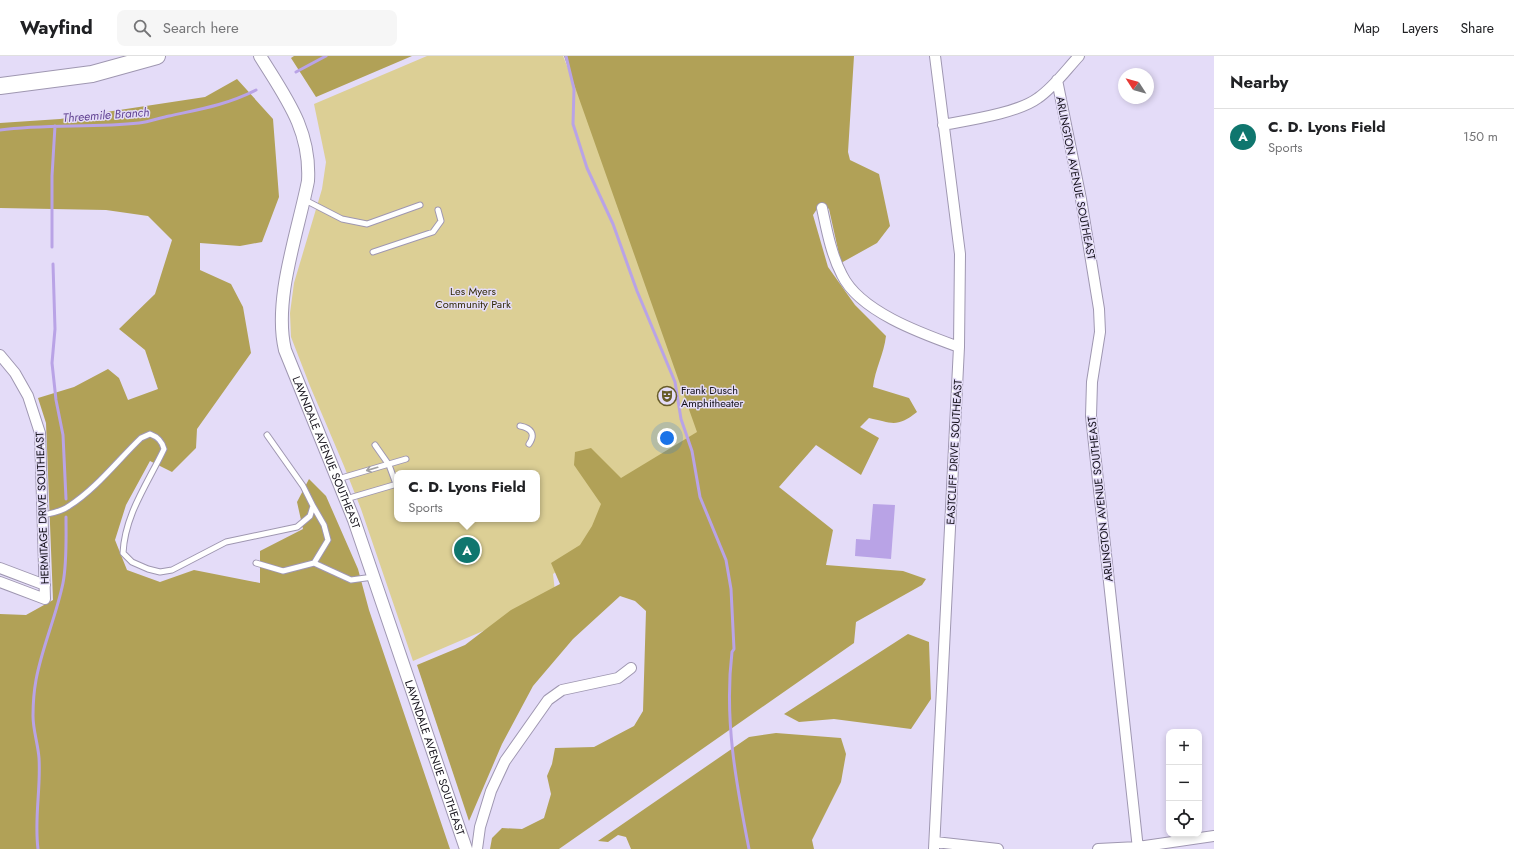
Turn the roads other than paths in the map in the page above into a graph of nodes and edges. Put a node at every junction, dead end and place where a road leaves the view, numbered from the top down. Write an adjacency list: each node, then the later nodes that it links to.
1 (157, 56): 6 (main road)
2 (260, 56): 8 (street, LAWNDALE AVENUE SOUTHEAST)
3 (935, 56): 7 (street, EASTCLIFF DRIVE SOUTHEAST)
4 (1079, 56): 5 (street)
5 (1057, 80): 7 (street); 36 (street, ARLINGTON AVENUE SOUTHEAST)
6 (0, 86)
7 (943, 125): 13 (street, EASTCLIFF DRIVE SOUTHEAST)
8 (304, 200): 9 (lane); 21 (street, LAWNDALE AVENUE SOUTHEAST)
9 (420, 206)
10 (822, 208): 13 (street)
11 (438, 210): 12 (lane)
12 (373, 252)
13 (959, 347): 35 (street, EASTCLIFF DRIVE SOUTHEAST)
14 (0, 355): 26 (street, HERMITAGE DRIVE SOUTHEAST)
15 (520, 426): 17 (lane)
16 (267, 435): 25 (lane)
17 (529, 444)
18 (375, 445): 20 (lane)
19 (406, 459): 20 (lane)
20 (388, 464): 21 (lane, one-way to 21); 22 (lane)
21 (338, 479): 24 (street, LAWNDALE AVENUE SOUTHEAST)
22 (394, 479)
23 (394, 485): 24 (lane)
24 (346, 499): 30 (street, LAWNDALE AVENUE SOUTHEAST)
25 (313, 506): 26 (lane); 28 (lane)
26 (43, 515): 32 (street, HERMITAGE DRIVE SOUTHEAST)
27 (256, 563): 28 (lane)
28 (314, 563): 30 (lane)
29 (0, 568): 32 (street)
30 (374, 577): 37 (street, LAWNDALE AVENUE SOUTHEAST)
31 (0, 582): 32 (street, HERMITAGE DRIVE SOUTHEAST)
32 (45, 584)
33 (631, 668): 38 (street)
34 (1214, 836): 36 (street)
35 (934, 846): 39 (street)
36 (1138, 848): 40 (street)
37 (466, 849)
38 (477, 849)
39 (998, 849)
40 (1098, 849)

